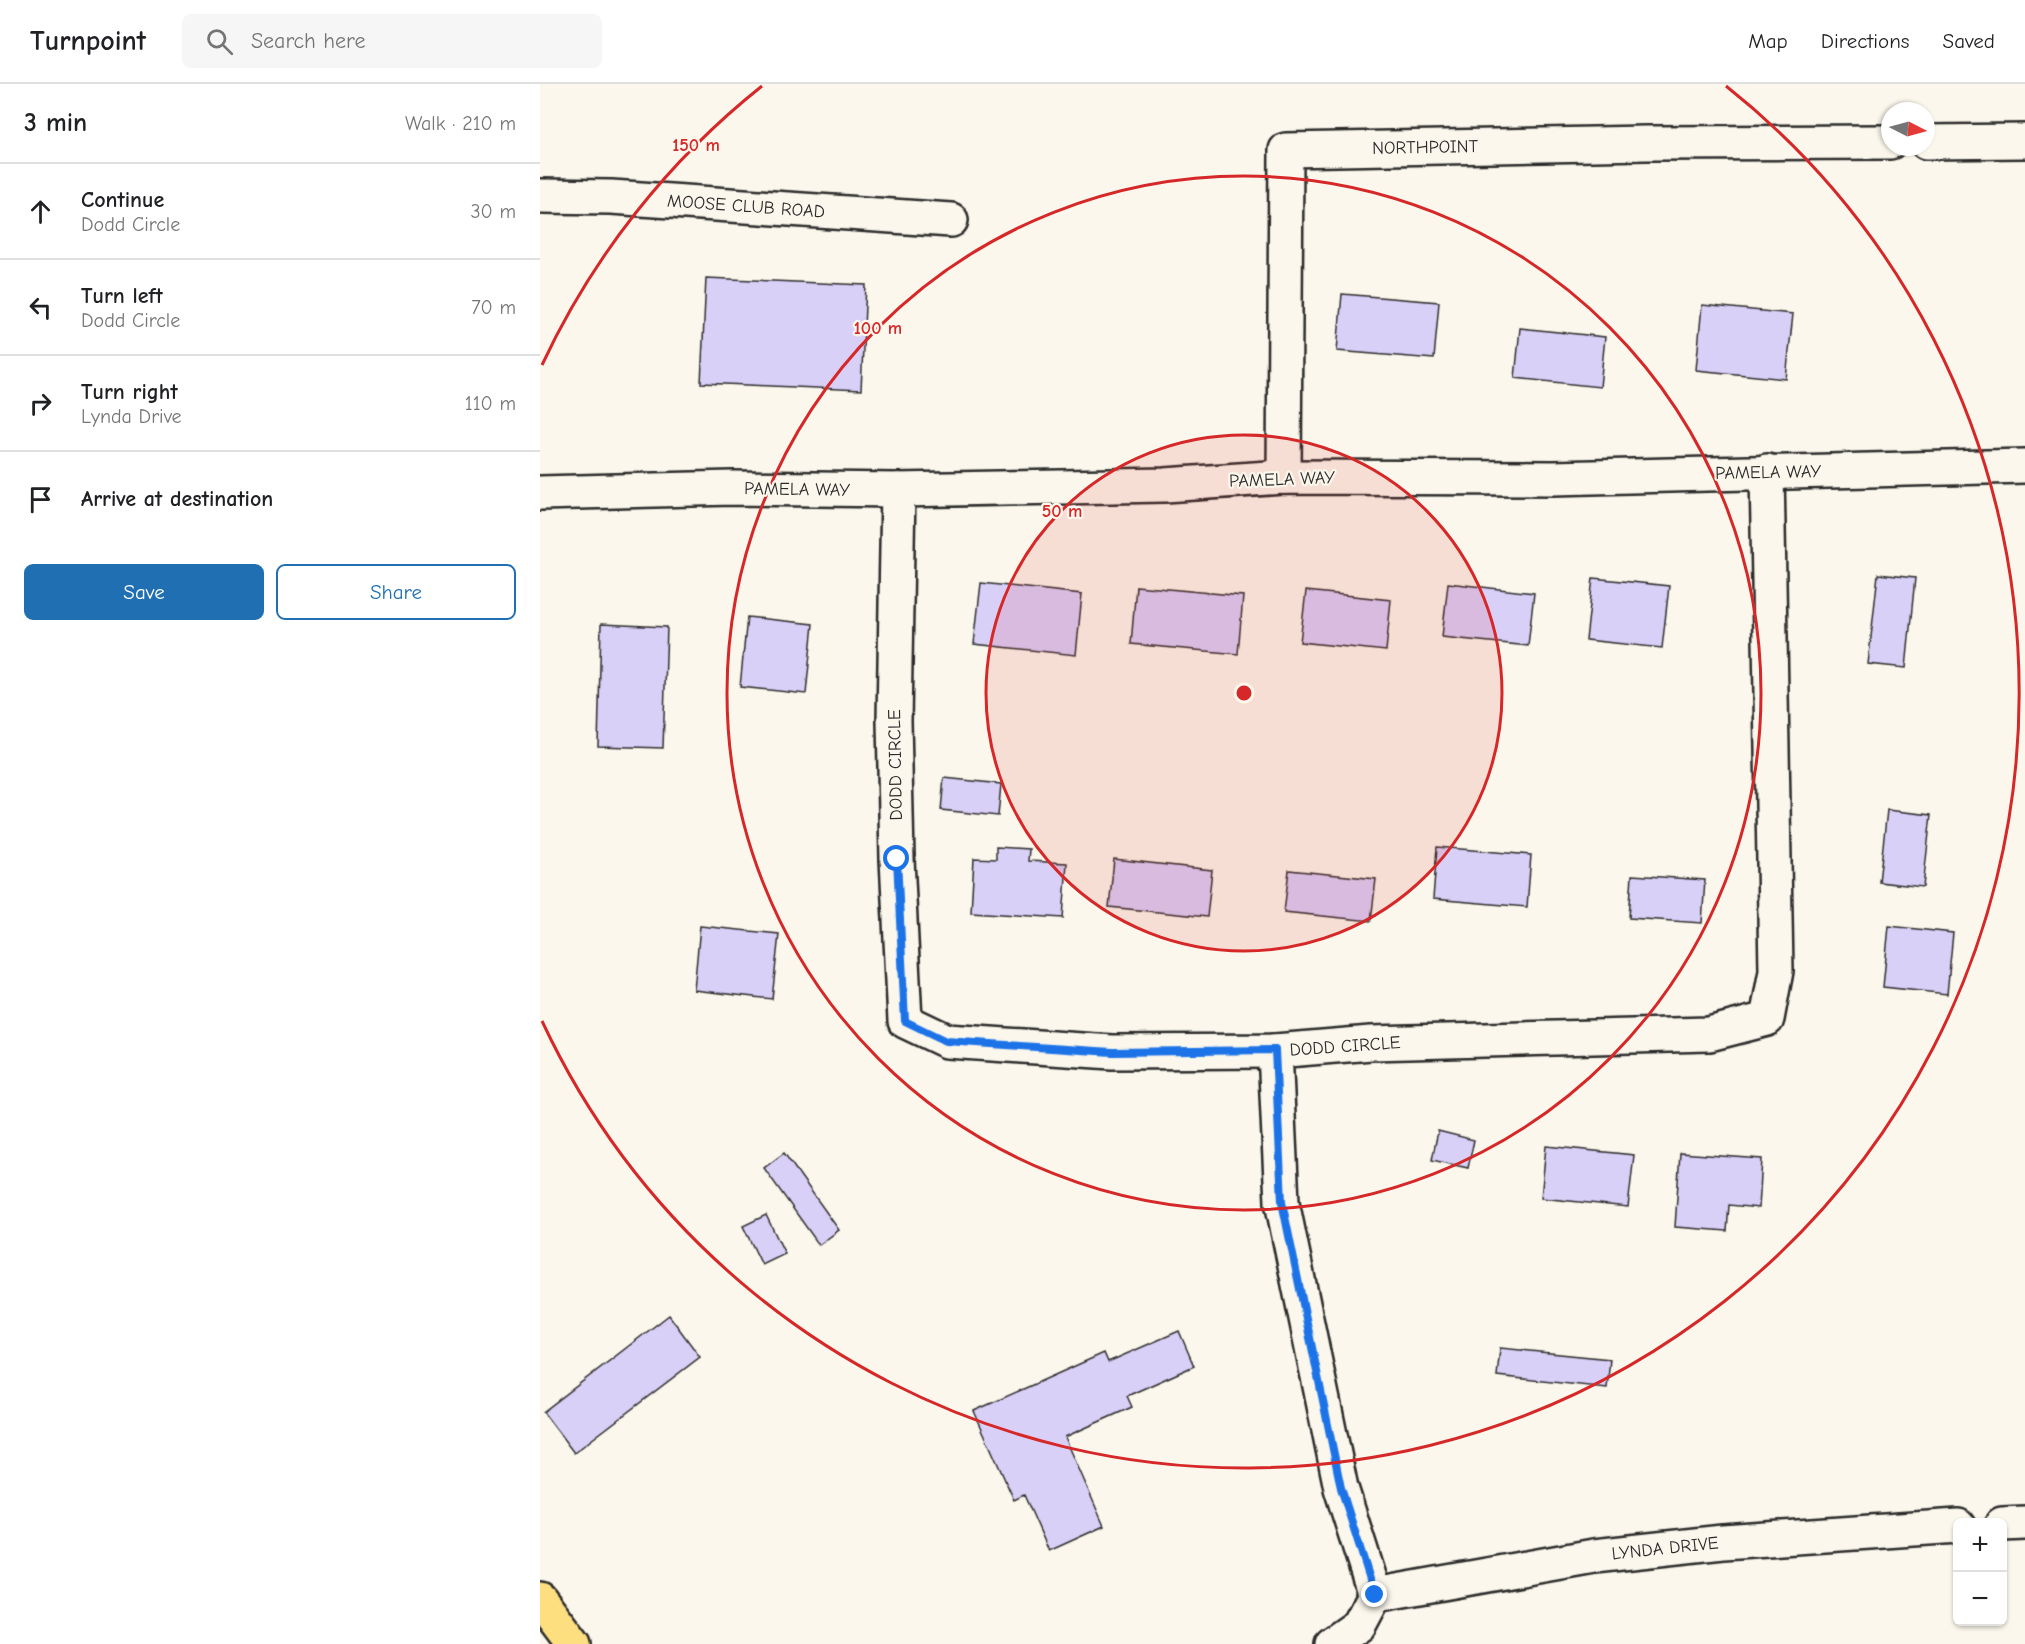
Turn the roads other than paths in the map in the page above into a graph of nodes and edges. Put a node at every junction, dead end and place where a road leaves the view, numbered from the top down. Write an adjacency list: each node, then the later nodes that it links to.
1 (2025, 141): 3 (street)
2 (1881, 142): 8 (street, NORTHPOINT)
3 (1935, 142)
4 (540, 196): 5 (street, MOOSE CLUB ROAD)
5 (951, 220)
6 (2025, 466): 7 (street, PAMELA WAY)
7 (1767, 471): 8 (street, PAMELA WAY); 11 (street, DODD CIRCLE)
8 (1284, 477): 9 (street, PAMELA WAY)
9 (898, 490): 10 (street, PAMELA WAY); 11 (street, DODD CIRCLE)
10 (540, 493)
11 (1275, 1050): 15 (street)
12 (2025, 1523): 13 (street)
13 (2007, 1524)
14 (1953, 1526): 15 (street, LYNDA DRIVE)
15 (1375, 1595): 18 (street)
16 (540, 1599): 17 (highway)
17 (574, 1644)
18 (1332, 1644)

